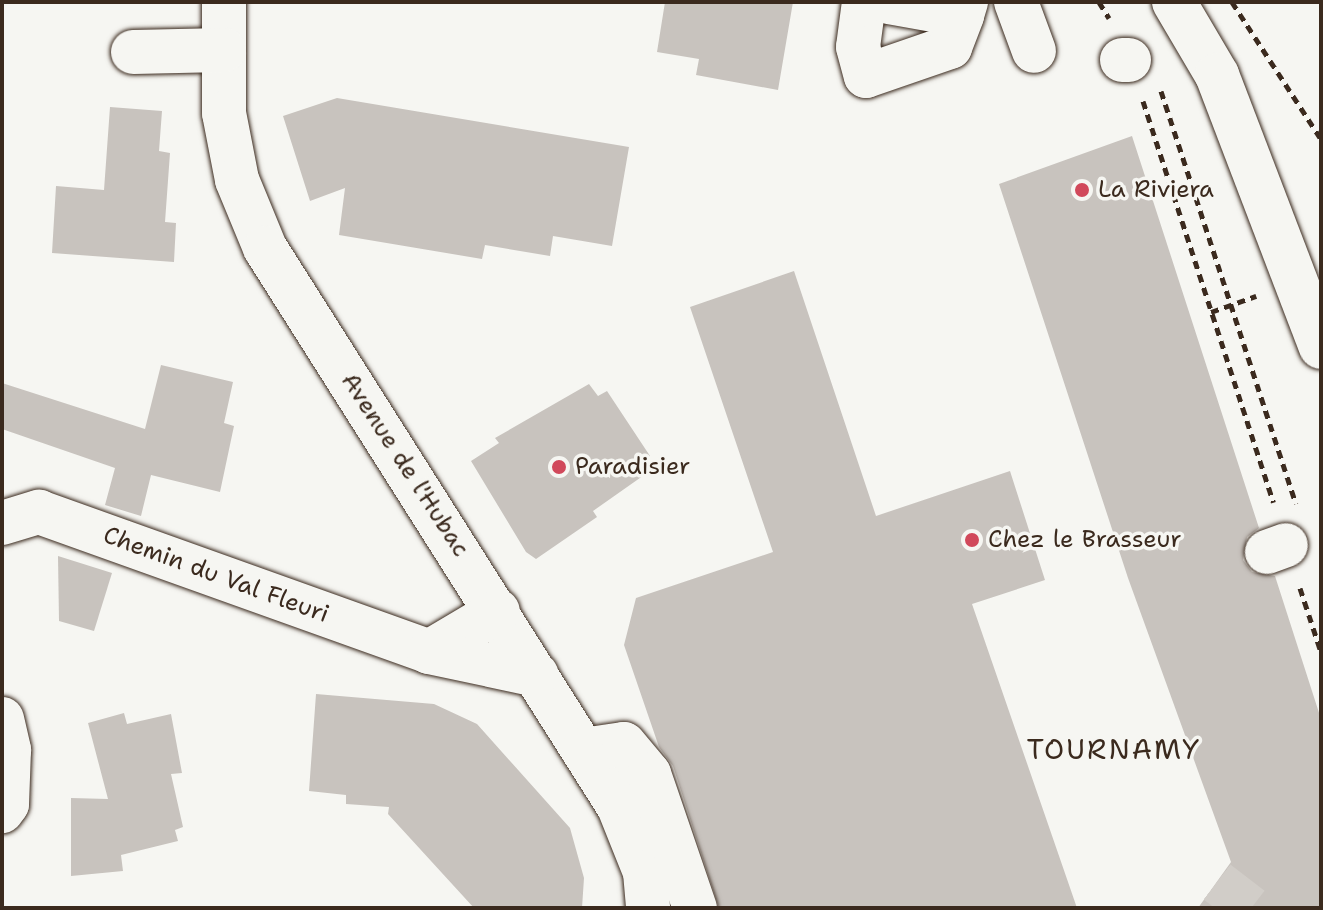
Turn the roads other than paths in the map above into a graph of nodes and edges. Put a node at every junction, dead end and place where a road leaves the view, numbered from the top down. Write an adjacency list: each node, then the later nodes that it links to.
1 (224, 2): 6 (street, Avenue de l'Hubac)
2 (864, 2): 5 (street)
3 (1016, 2): 7 (street)
4 (1174, 2): 9 (street)
5 (935, 8)
6 (224, 50): 8 (street); 11 (street, Avenue de l'Hubac)
7 (1034, 51)
8 (133, 52)
9 (1321, 347)
10 (2, 523): 12 (street, Chemin du Val Fleuri)
11 (498, 611): 12 (street); 13 (street, Avenue de l'Hubac)
12 (429, 652): 13 (street, Chemin du Val Fleuri)
13 (537, 675): 15 (street, Avenue de l'Hubac)
14 (2, 719): 16 (street)
15 (583, 750): 17 (street, Avenue de l'Hubac); 18 (street)
16 (2, 811)
17 (648, 908)
18 (695, 908)

